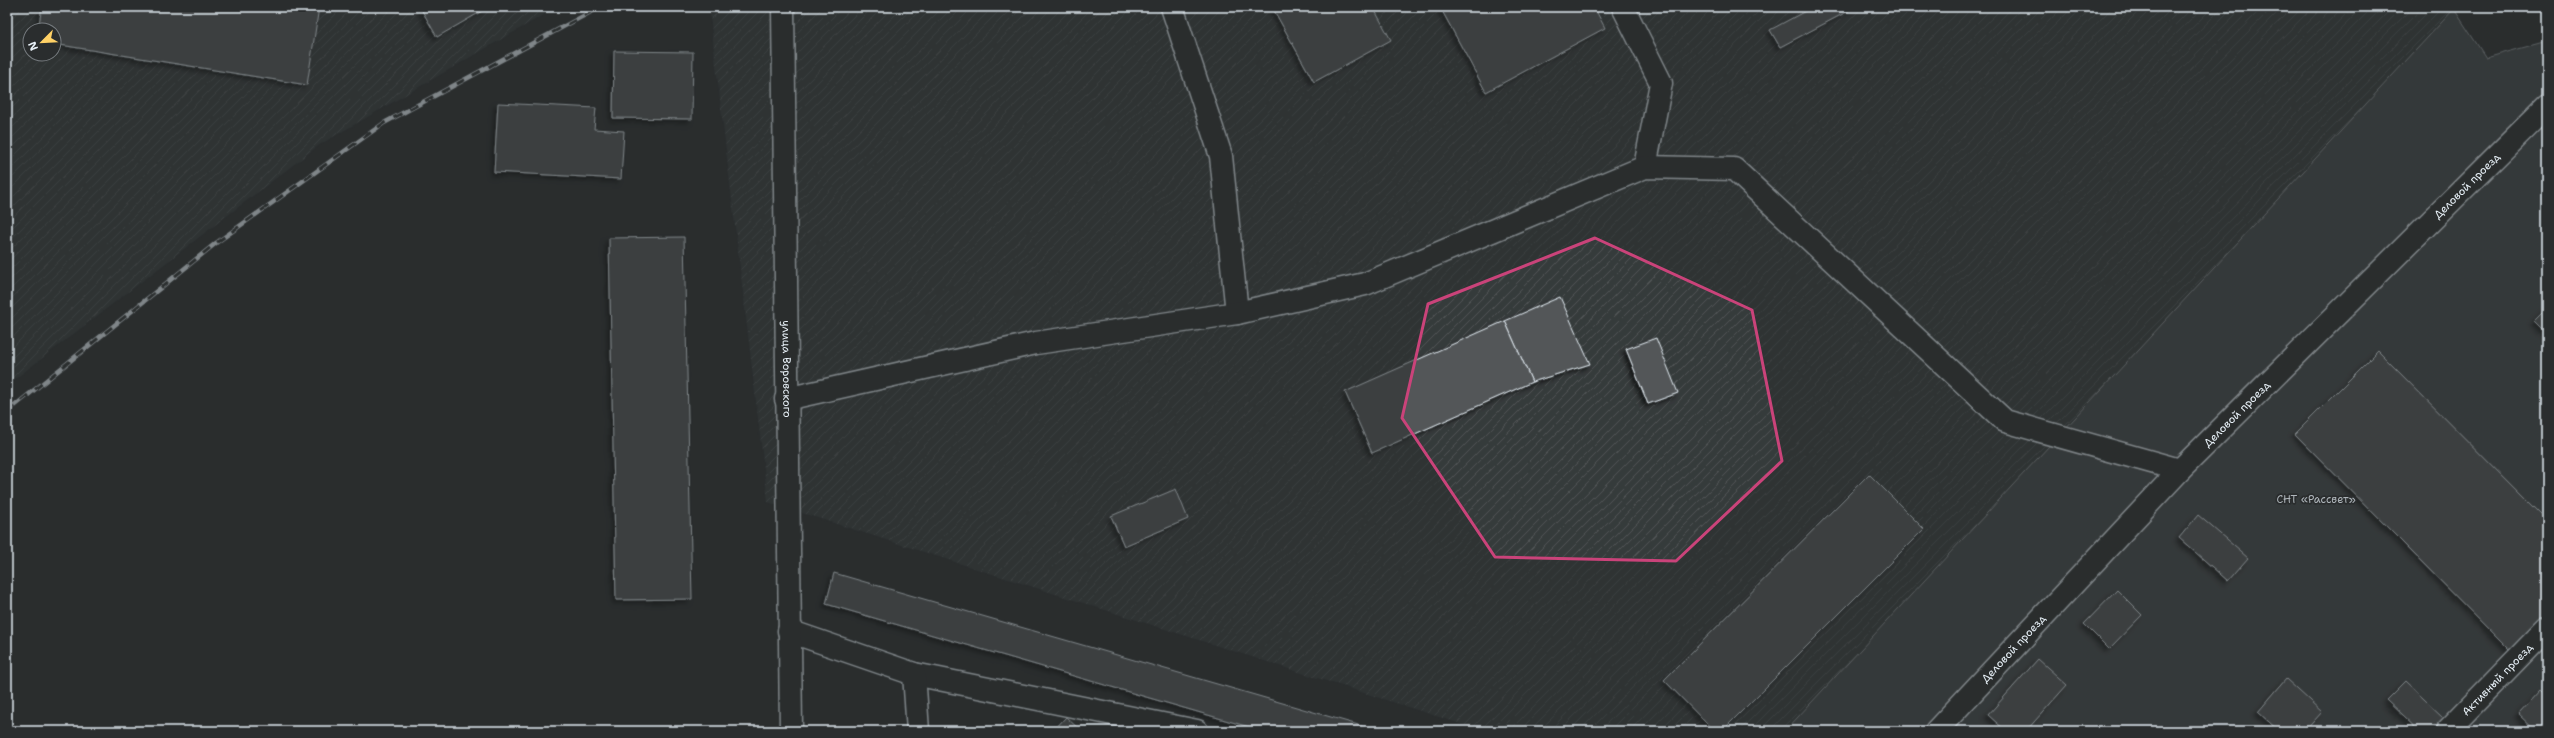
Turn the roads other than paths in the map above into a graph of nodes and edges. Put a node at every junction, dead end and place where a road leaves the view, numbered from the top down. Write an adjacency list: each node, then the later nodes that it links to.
1 (783, 7): 7 (street, улица Воровского)
2 (1172, 7): 6 (street)
3 (1630, 9): 5 (street)
4 (2547, 106): 8 (street, Деловой проезд)
5 (1645, 167): 6 (street); 8 (street)
6 (1237, 313): 7 (street)
7 (786, 399): 10 (street, улица Воровского)
8 (2180, 470): 12 (street, Деловой проезд)
9 (2547, 628): 16 (street, Активный проезд)
10 (789, 631): 11 (street); 13 (street, улица Воровского)
11 (914, 674): 14 (street); 15 (street)
12 (1939, 730)
13 (791, 731)
14 (918, 731)
15 (1193, 731)
16 (2447, 731)

